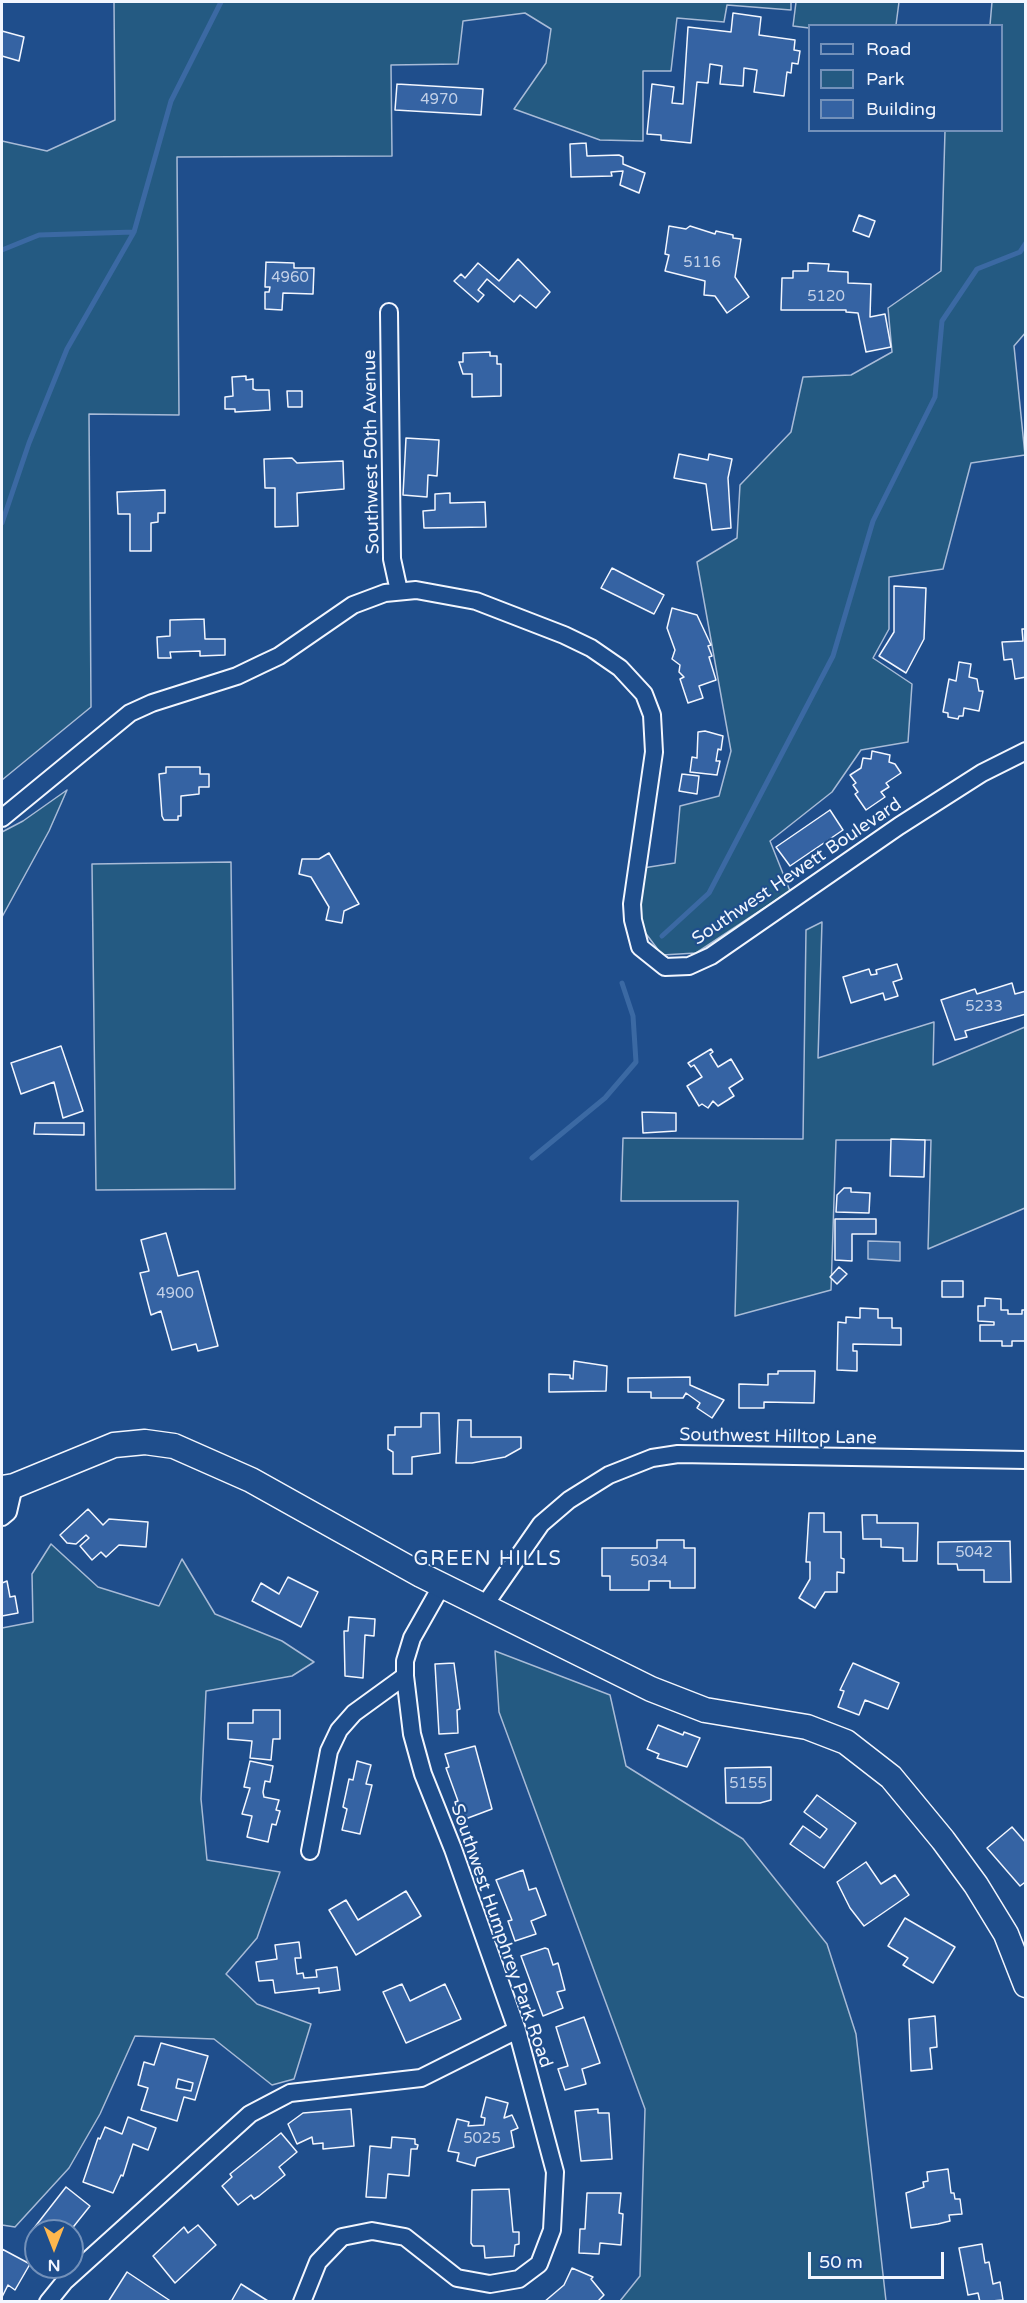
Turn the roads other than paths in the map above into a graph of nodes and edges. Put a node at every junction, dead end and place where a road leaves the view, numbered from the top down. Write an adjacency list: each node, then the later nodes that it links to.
1 (389, 312): 2 (street, Southwest 50th Avenue)
2 (399, 591): 3 (street, Southwest Hewett Boulevard); 4 (street, Southwest Hewett Boulevard)
3 (1026, 751)
4 (2, 818)
5 (1026, 1460): 9 (street, Southwest Hilltop Lane)
6 (8, 1487): 7 (street); 8 (main road)
7 (2, 1517)
8 (442, 1585): 9 (main road); 10 (street, Southwest Humphrey Park Road)
9 (484, 1606): 12 (main road)
10 (405, 1676): 11 (street); 14 (street, Southwest Humphrey Park Road)
11 (310, 1851)
12 (1022, 1959): 13 (main road)
13 (1026, 1985)
14 (517, 2030): 15 (street); 16 (street, Southwest Humphrey Park Road)
15 (48, 2301)
16 (302, 2301)

